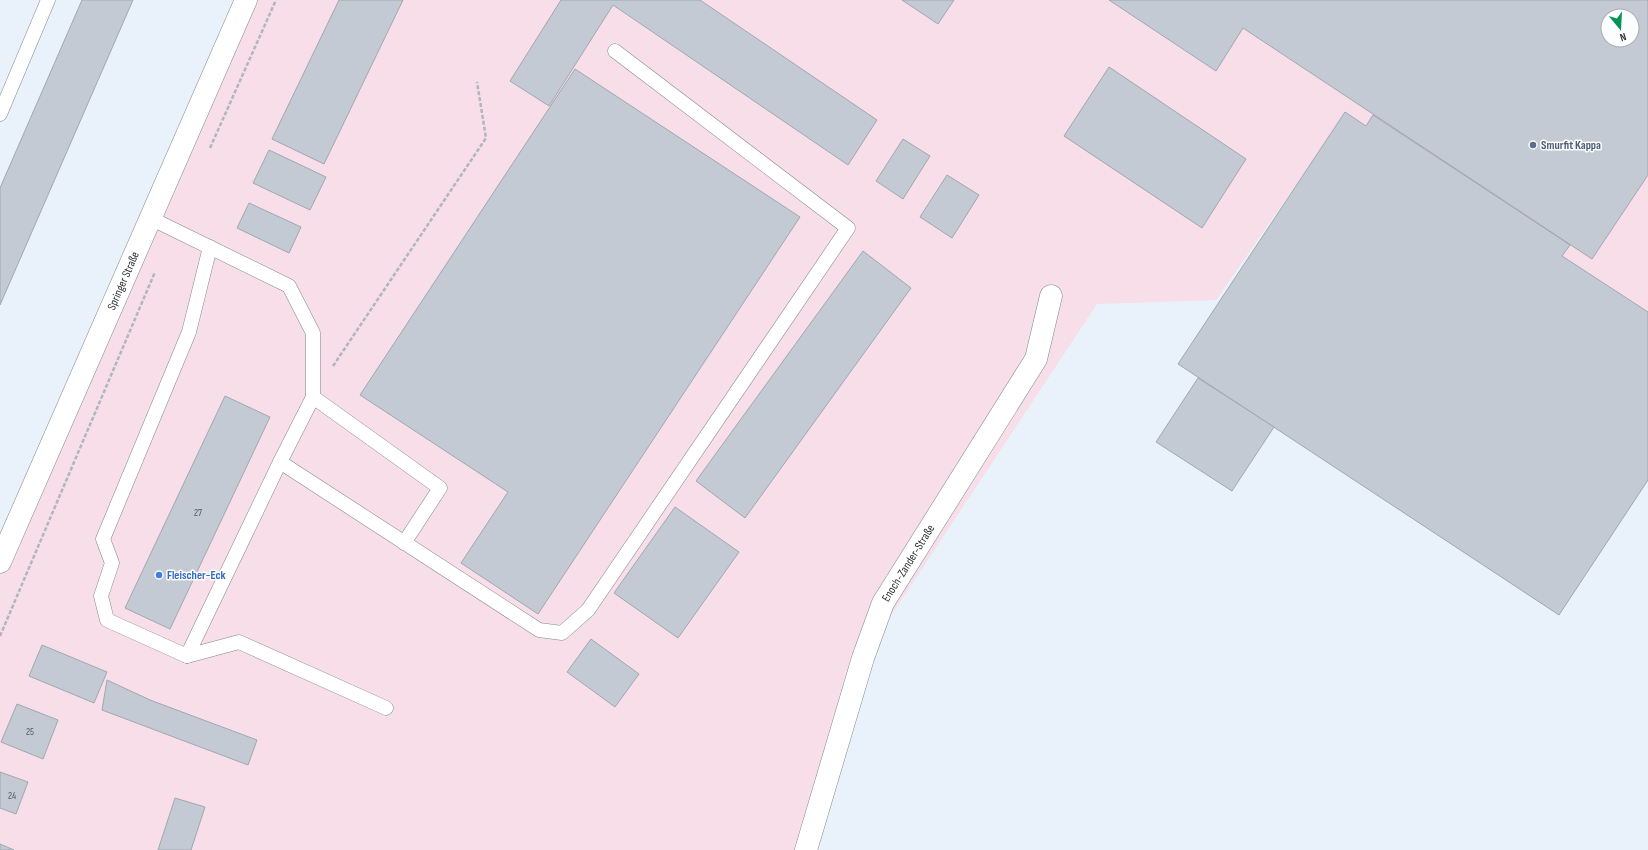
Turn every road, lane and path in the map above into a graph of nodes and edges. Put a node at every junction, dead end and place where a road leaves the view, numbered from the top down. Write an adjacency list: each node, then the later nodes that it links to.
1 (48, 0): 6 (lane)
2 (246, 0): 8 (street, Springer Straße)
3 (276, 0): 7 (path)
4 (616, 51): 14 (lane)
5 (477, 82): 12 (path)
6 (0, 114)
7 (208, 151)
8 (150, 218): 9 (lane); 15 (street, Springer Straße)
9 (210, 247): 12 (lane); 17 (lane)
10 (158, 265): 16 (path)
11 (1051, 296): 19 (street, Enoch-Zander-Straße)
12 (313, 397): 13 (lane); 14 (lane)
13 (280, 462): 14 (lane); 17 (lane)
14 (404, 543)
15 (0, 562)
16 (0, 636)
17 (187, 656): 18 (lane)
18 (386, 708)
19 (806, 850)

